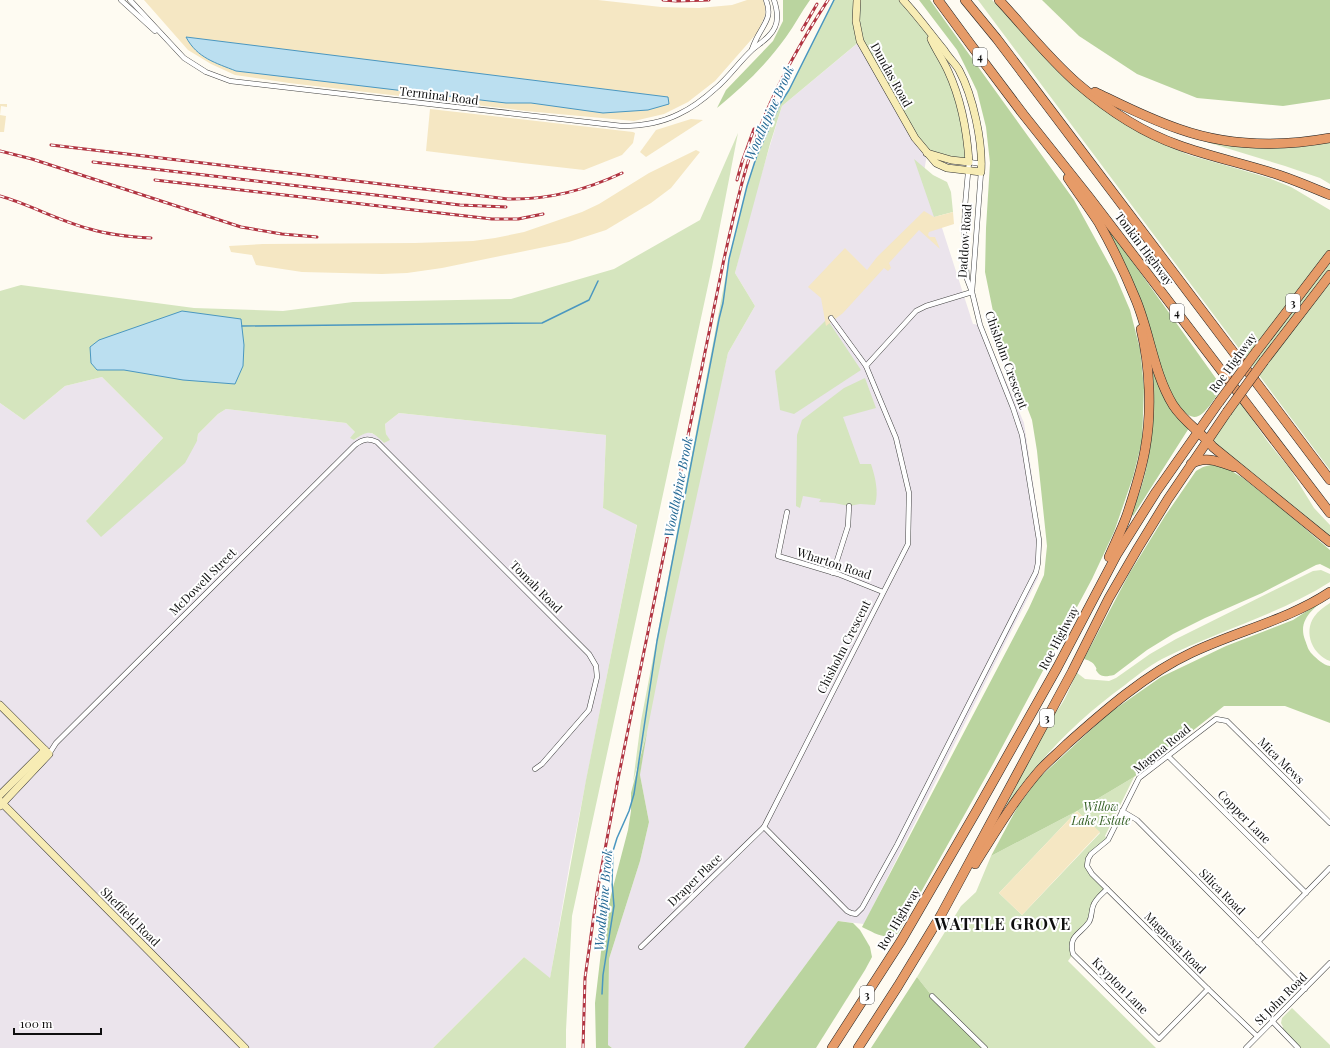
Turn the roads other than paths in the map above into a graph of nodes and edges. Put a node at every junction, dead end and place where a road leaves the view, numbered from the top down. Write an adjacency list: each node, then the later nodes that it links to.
1 (121, 0): 11 (street)
2 (130, 0): 11 (street, Terminal Road)
3 (766, 0): 12 (street, Terminal Road)
4 (774, 0): 12 (street, Terminal Road)
5 (857, 0): 16 (main road, Dundas Road)
6 (903, 0): 10 (main road, Daddow Road)
7 (938, 0): 14 (highway, Tonkin Highway / 4)
8 (965, 0): 35 (highway, Tonkin Highway / 4)
9 (999, 0): 13 (highway)
10 (926, 27): 17 (main road, Daddow Road); 18 (main road, Daddow Road)
11 (175, 50): 12 (street, Terminal Road)
12 (751, 51)
13 (1077, 83): 15 (highway); 21 (highway)
14 (1023, 114): 25 (highway); 38 (highway, Tonkin Highway / 4)
15 (1330, 138)
16 (927, 153): 17 (main road); 19 (main road, Dundas Road)
17 (968, 162): 18 (street); 19 (street, Daddow Road)
18 (982, 164): 20 (main road, Daddow Road)
19 (968, 170): 20 (main road, Dundas Road); 27 (street, Daddow Road)
20 (981, 172): 27 (street, Daddow Road)
21 (1293, 180): 22 (highway); 23 (highway)
22 (1330, 195)
23 (1330, 201)
24 (1330, 255): 30 (highway, Roe Highway / 3, bridge)
25 (1123, 270): 30 (highway); 43 (highway)
26 (1330, 275): 32 (highway, Roe Highway / 3, bridge)
27 (972, 292): 29 (street); 53 (street, Chisholm Crescent)
28 (831, 318): 29 (street, Chisholm Crescent)
29 (866, 366): 41 (street, Chisholm Crescent)
30 (1199, 431): 32 (highway); 43 (highway, Roe Highway / 3)
31 (367, 439): 46 (street, McDowell Street); 48 (street, Tomah Road)
32 (1207, 440): 33 (highway, Roe Highway / 3); 34 (highway)
33 (1190, 465): 34 (highway); 58 (highway, Roe Highway / 3)
34 (1239, 468): 39 (highway)
35 (1330, 480)
36 (849, 506): 40 (street)
37 (787, 512): 40 (street, Wharton Road)
38 (1330, 513)
39 (1330, 542)
40 (833, 572): 41 (street, Wharton Road)
41 (883, 592): 53 (street, Chisholm Crescent)
42 (1330, 592): 58 (highway)
43 (1080, 625): 68 (highway, Roe Highway / 3)
44 (0, 705): 46 (main road)
45 (1216, 719): 47 (street, Magma Road); 52 (street, Mica Mews)
46 (47, 752): 49 (main road, McDowell Street); 50 (main road, McDowell Street)
47 (1168, 756): 51 (street, Magma Road); 57 (street, Copper Lane)
48 (535, 769)
49 (0, 795)
50 (1, 804): 67 (main road, Sheffield Road)
51 (1122, 811): 54 (street, Magma Road); 59 (street, Silica Road)
52 (1330, 823)
53 (764, 827): 60 (street, Draper Place)
54 (1088, 859): 56 (street, Magnesia Road)
55 (1330, 868): 57 (street)
56 (1107, 889): 62 (street, Magnesia Road); 62 (street, Krypton Lane)
57 (1306, 893): 59 (street)
58 (941, 915): 69 (highway, Roe Highway / 3)
59 (1258, 942): 63 (street, Silica Road)
60 (641, 947)
61 (1330, 963): 63 (street, St John Road)
62 (1208, 989): 66 (street, Magnesia Road)
63 (1305, 989): 65 (street, St John Road)
64 (932, 996): 70 (street)
65 (1272, 1021): 66 (street, St John Road); 72 (street)
66 (1257, 1036): 71 (street, St John Road)
67 (245, 1048)
68 (832, 1048)
69 (858, 1048)
70 (984, 1048)
71 (1246, 1048)
72 (1298, 1048)

